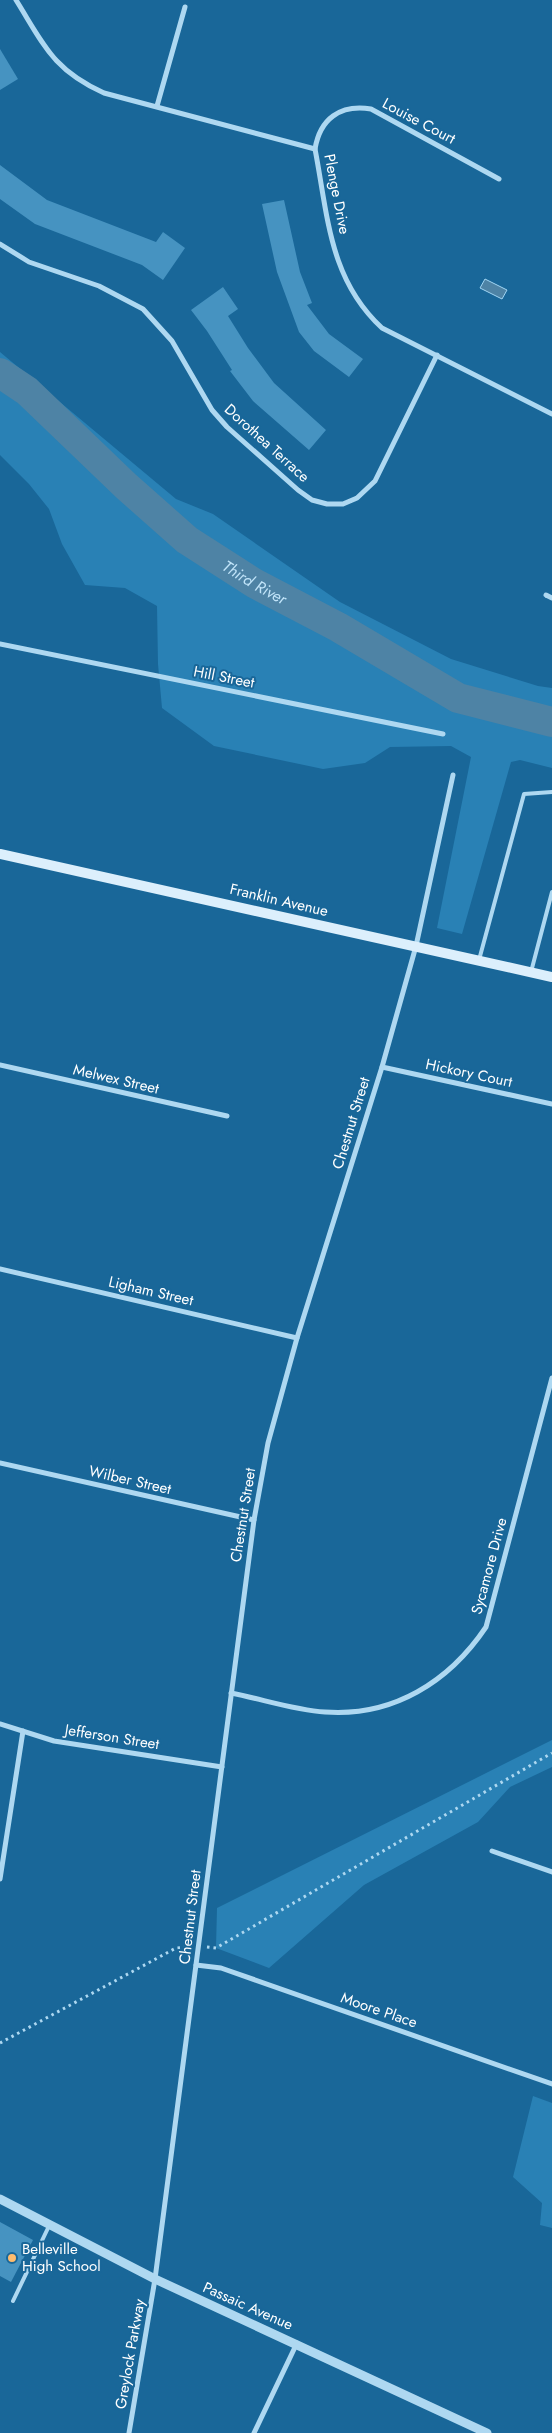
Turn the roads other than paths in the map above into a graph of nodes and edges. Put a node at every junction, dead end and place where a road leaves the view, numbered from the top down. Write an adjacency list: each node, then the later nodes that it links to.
1 (16, 0): 3 (street, Plenge Drive)
2 (185, 7): 3 (street)
3 (157, 106): 4 (street, Plenge Drive)
4 (315, 150): 5 (street, Louise Court); 7 (street, Plenge Drive)
5 (499, 179)
6 (0, 244): 7 (street, Dorothea Terrace)
7 (437, 356): 8 (street, Plenge Drive)
8 (552, 414)
9 (546, 595): 10 (street)
10 (552, 598)
11 (0, 644): 12 (street, Hill Street)
12 (443, 734)
13 (453, 775): 17 (street, Chestnut Street)
14 (552, 792): 18 (lane)
15 (0, 854): 17 (main road, Franklin Avenue)
16 (552, 892): 19 (lane)
17 (416, 946): 18 (main road, Franklin Avenue); 22 (street, Chestnut Street)
18 (479, 960): 19 (main road, Franklin Avenue)
19 (532, 972): 20 (main road, Franklin Avenue)
20 (552, 977)
21 (0, 1065): 24 (street, Melwex Street)
22 (382, 1067): 23 (street, Hickory Court); 26 (street, Chestnut Street)
23 (552, 1104)
24 (227, 1116)
25 (0, 1269): 26 (street, Ligham Street)
26 (297, 1338): 29 (street, Chestnut Street)
27 (552, 1378): 30 (street, Sycamore Drive)
28 (0, 1464): 29 (street, Wilber Street)
29 (254, 1520): 30 (street, Chestnut Street)
30 (231, 1693): 33 (street, Chestnut Street)
31 (0, 1724): 32 (street, Jefferson Street)
32 (23, 1731): 33 (street, Jefferson Street); 36 (street)
33 (222, 1767): 37 (street, Chestnut Street)
34 (492, 1851): 35 (street)
35 (552, 1872)
36 (0, 1879)
37 (196, 1965): 38 (street, Moore Place); 41 (street, Chestnut Street)
38 (552, 2084)
39 (0, 2199): 40 (street, Passaic Avenue)
40 (49, 2226): 41 (street, Passaic Avenue); 42 (lane)
41 (155, 2280): 43 (street, Passaic Avenue); 45 (street, Greylock Parkway)
42 (12, 2301)
43 (297, 2343): 44 (street, Passaic Avenue); 46 (street)
44 (468, 2429): 47 (street, Passaic Avenue)
45 (129, 2433)
46 (254, 2433)
47 (487, 2433)

